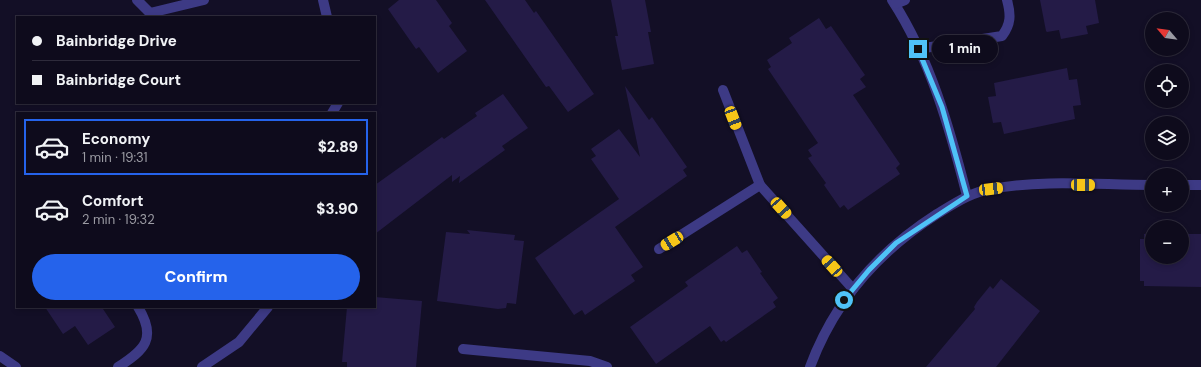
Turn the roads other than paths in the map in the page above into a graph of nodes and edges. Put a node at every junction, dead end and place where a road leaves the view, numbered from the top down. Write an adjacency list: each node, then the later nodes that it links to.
1 (137, 0): 2 (street)
2 (204, 0)
3 (323, 0): 7 (street)
4 (905, 0): 6 (street)
5 (1007, 0): 8 (street)
6 (894, 2): 8 (street)
7 (328, 16)
8 (918, 49): 14 (street)
9 (723, 90): 11 (street)
10 (1201, 184): 13 (street)
11 (760, 185): 15 (street); 16 (street)
12 (1145, 185): 14 (street)
13 (1189, 185)
14 (967, 196): 16 (street)
15 (659, 249)
16 (853, 289): 25 (street)
17 (139, 308): 22 (street)
18 (267, 308): 23 (street)
19 (463, 349): 24 (street)
20 (0, 356): 21 (street)
21 (16, 367)
22 (118, 367)
23 (202, 367)
24 (607, 367)
25 (810, 367)

